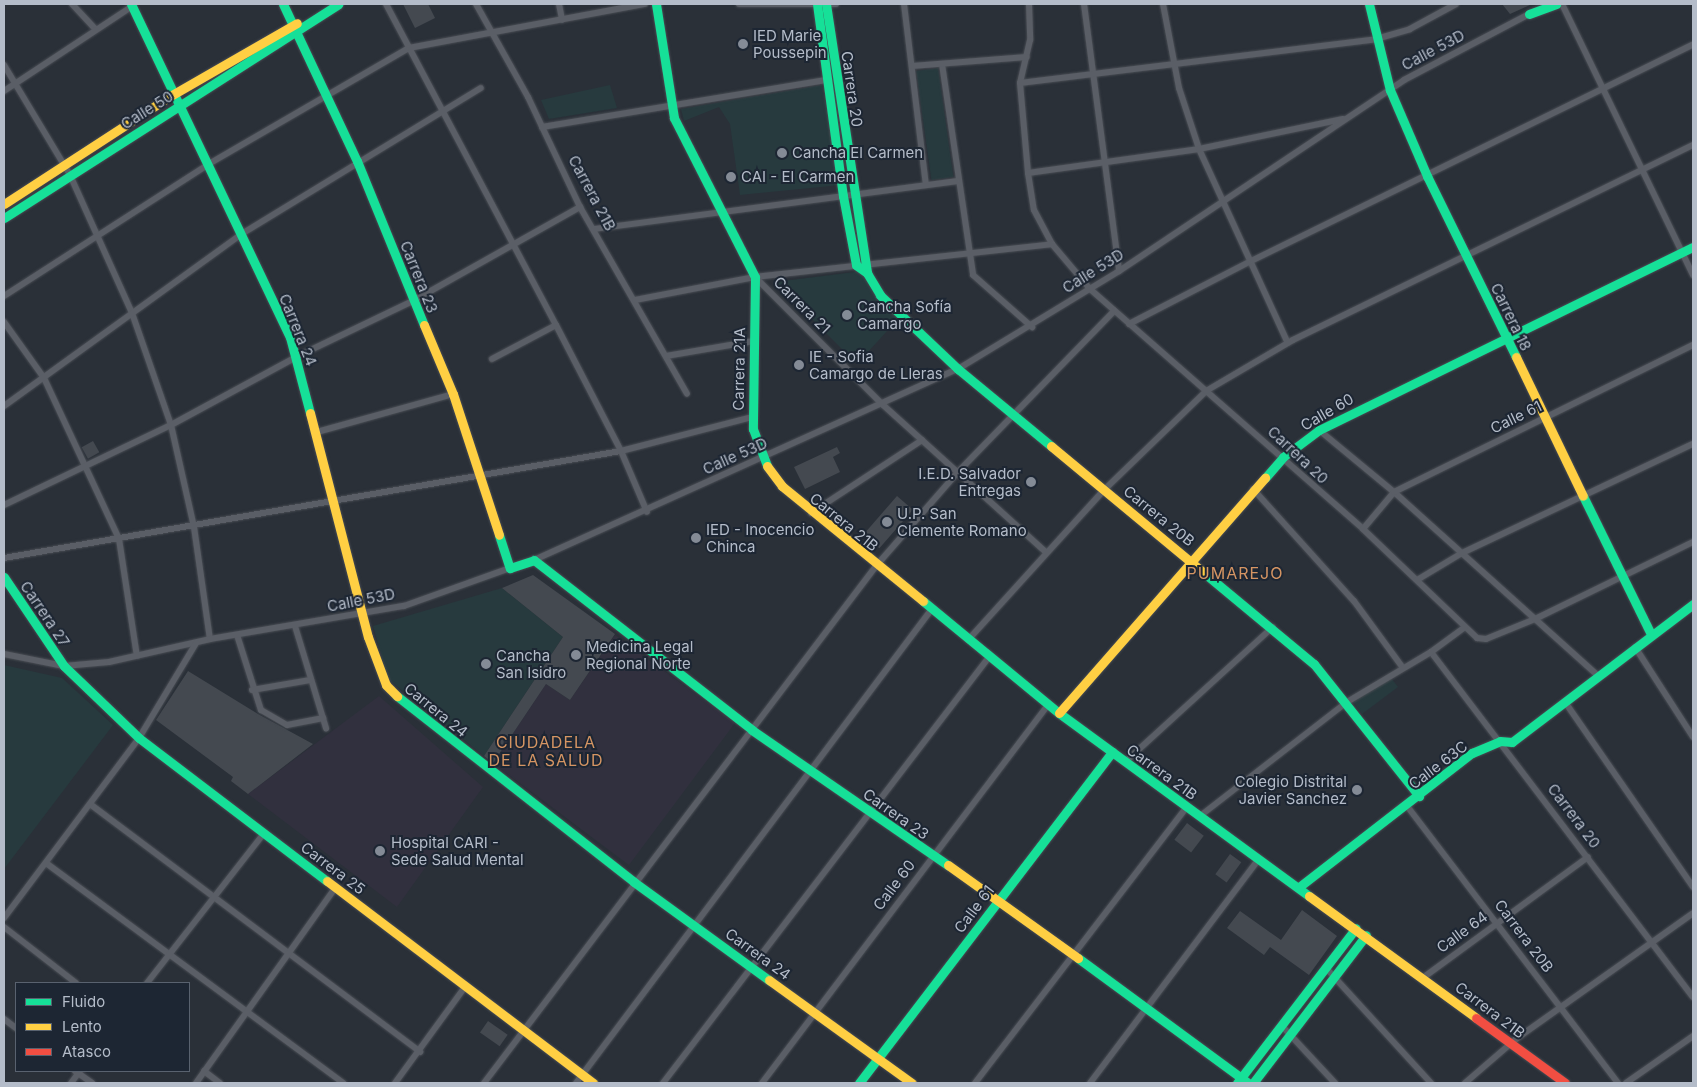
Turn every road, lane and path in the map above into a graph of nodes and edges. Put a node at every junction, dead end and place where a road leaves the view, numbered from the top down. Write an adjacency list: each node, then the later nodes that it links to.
1 (72, 4): 26 (street)
2 (133, 4): 26 (street); 45 (street, Carrera 24)
3 (283, 4): 24 (street, Carrera 23)
4 (338, 4): 25 (street, Calle 50)
5 (386, 4): 31 (street)
6 (476, 4): 27 (street, Carrera 21B)
7 (560, 4): 23 (street)
8 (645, 4): 23 (street)
9 (656, 4): 48 (street, Carrera 21)
10 (739, 4): 11 (street)
11 (821, 4): 12 (street); 38 (street, Carrera 20); 64 (street, Carrera 20)
12 (836, 4)
13 (904, 4): 36 (street)
14 (1029, 4): 32 (street)
15 (1084, 4): 37 (street)
16 (1164, 4): 33 (street)
17 (1369, 4): 29 (street, Carrera 18)
18 (1456, 4): 29 (street)
19 (1556, 4): 22 (street, Calle 53D)
20 (1562, 4): 42 (street)
21 (1539, 5): 22 (street, Calle 53D)
22 (1529, 14): 43 (street, Calle 53D)
23 (562, 20): 27 (street)
24 (293, 22): 25 (street); 28 (street, Carrera 23); 45 (street, Calle 50)
25 (302, 24): 28 (street, Calle 50)
26 (95, 29): 40 (street)
27 (492, 30): 31 (street); 51 (street, Carrera 21B)
28 (296, 34): 46 (street, Carrera 23); 47 (street, Calle 50)
29 (1376, 39): 33 (street); 43 (street, Carrera 18)
30 (1693, 44): 42 (street)
31 (409, 48): 46 (street); 49 (street)
32 (1027, 57): 35 (street); 39 (street)
33 (1175, 62): 37 (street); 53 (street)
34 (4, 64): 40 (street)
35 (942, 64): 36 (street); 62 (street)
36 (912, 66): 63 (street)
37 (1093, 72): 39 (street); 55 (street)
38 (826, 80): 48 (street); 64 (street, Carrera 20)
39 (1020, 82): 59 (street, Carrera 20)
40 (16, 84): 44 (street); 57 (street)
41 (481, 88): 49 (street)
42 (1602, 89): 58 (street); 61 (street)
43 (1390, 90): 50 (street, Calle 53D); 61 (street, Carrera 18)
44 (4, 92)
45 (172, 95): 47 (street, Carrera 24); 57 (street, Calle 50)
46 (329, 96): 54 (street, Carrera 23); 56 (street)
47 (178, 106): 56 (street, Carrera 24); 60 (street, Calle 50)
48 (671, 106): 51 (street); 68 (street, Carrera 21)
49 (442, 110): 54 (street); 73 (street)
50 (1347, 119): 53 (street); 65 (street, Calle 53D)
51 (542, 127): 67 (street, Carrera 21B)
52 (1693, 146): 58 (street)
53 (1199, 149): 55 (street); 65 (street)
54 (358, 161): 72 (street); 88 (street, Carrera 23)
55 (1105, 161): 59 (street); 82 (street)
56 (206, 165): 71 (street); 72 (street, Carrera 24)
57 (65, 166): 60 (street); 66 (street, Calle 50)
58 (1640, 170): 76 (street); 78 (street)
59 (1028, 173): 74 (street, Carrera 20)
60 (70, 175): 69 (street, Calle 50); 71 (street)
61 (1427, 176): 78 (street, Carrera 18); 79 (street)
62 (956, 180): 63 (street); 77 (street)
63 (926, 185): 64 (street)
64 (848, 195): 68 (street); 80 (street, Carrera 20); 81 (street, Carrera 20)
65 (1222, 203): 79 (street); 82 (street, Calle 53D)
66 (4, 204)
67 (580, 207): 70 (street, Carrera 21B); 73 (street)
68 (719, 212): 70 (street); 84 (street, Carrera 21)
69 (4, 218)
70 (594, 229): 87 (street, Carrera 21B)
71 (98, 234): 86 (street); 90 (street)
72 (240, 235): 90 (street); 100 (street, Carrera 24)
73 (513, 243): 88 (street); 93 (street)
74 (1052, 244): 77 (street); 85 (street, Carrera 20)
75 (1693, 247): 76 (street, Calle 60)
76 (1683, 252): 83 (street); 95 (street, Calle 60)
77 (967, 255): 81 (street); 94 (street)
78 (1466, 256): 95 (street, Carrera 18); 97 (street)
79 (1251, 260): 92 (street); 97 (street)
80 (856, 265): 81 (street, Carrera 20B); 84 (street)
81 (867, 270): 102 (street, Carrera 20B)
82 (1119, 271): 85 (street, Calle 53D)
83 (1693, 275)
84 (755, 277): 87 (street); 96 (street, Carrera 21A); 107 (street, Carrera 21)
85 (1090, 290): 89 (street, Carrera 20); 94 (street, Calle 53D)
86 (4, 296)
87 (635, 300): 99 (street, Carrera 21B)
88 (413, 301): 100 (street); 105 (street, Carrera 23)
89 (1114, 311): 92 (street, Carrera 20); 109 (street)
90 (132, 313): 103 (street); 112 (street)
91 (4, 322): 103 (street)
92 (1129, 324): 104 (street, Carrera 20)
93 (556, 325): 101 (street); 117 (street)
94 (1032, 327): 102 (street, Calle 53D)
95 (1505, 336): 111 (street, Carrera 18); 113 (street, Calle 60)
96 (754, 341): 99 (street); 110 (street, Carrera 21A)
97 (1288, 343): 104 (street)
98 (1693, 345): 111 (street, Calle 61)
99 (666, 356): 106 (street, Carrera 21B)
100 (296, 357): 112 (street); 114 (street, Carrera 24)
101 (492, 359)
102 (958, 369): 107 (street, Calle 53D); 109 (street, Carrera 20B)
103 (44, 378): 108 (street); 120 (street)
104 (1206, 391): 118 (street, Carrera 20); 124 (street)
105 (453, 394): 114 (street); 122 (street, Carrera 23)
106 (687, 394)
107 (882, 404): 115 (street, Carrera 21); 119 (street, Calle 53D)
108 (4, 406)
109 (1014, 414): 121 (street); 124 (street, Carrera 20B)
110 (752, 417): 117 (street); 119 (street, Carrera 21A)
111 (1545, 418): 125 (street, Calle 61); 126 (street, Carrera 18)
112 (171, 425): 120 (street); 131 (street)
113 (1318, 430): 118 (street, Calle 60); 125 (street)
114 (317, 432): 127 (street, Carrera 24)
115 (922, 440): 121 (street, Carrera 21); 130 (street)
116 (1693, 444): 126 (street)
117 (621, 451): 122 (street); 129 (street)
118 (1283, 457): 123 (street, Calle 60); 132 (street, Carrera 20)
119 (763, 459): 129 (street, Calle 53D); 130 (street, Carrera 21B)
120 (88, 466): 128 (street); 133 (street)
121 (957, 473): 135 (street, Carrera 21); 140 (street)
122 (480, 475): 127 (street); 141 (street, Carrera 23)
123 (1253, 489): 139 (street, Calle 60); 163 (street)
124 (1104, 490): 135 (street); 139 (street, Carrera 20B)
125 (1394, 492): 132 (street, Calle 61); 136 (street)
126 (1584, 497): 136 (street); 142 (street, Carrera 18)
127 (332, 502): 131 (street); 147 (street, Carrera 24)
128 (4, 505)
129 (647, 512): 138 (street, Calle 53D)
130 (811, 513): 140 (street, Carrera 21B)
131 (194, 527): 133 (street); 154 (street)
132 (1363, 529): 144 (street, Carrera 20)
133 (119, 539): 137 (street); 160 (street)
134 (1693, 542): 142 (street)
135 (1046, 552): 155 (street)
136 (1462, 553): 144 (street); 148 (street)
137 (4, 558)
138 (534, 560): 141 (street, Calle 53D); 173 (street, Carrera 23)
139 (1193, 561): 151 (street, Carrera 20B); 170 (street, Calle 60)
140 (876, 566): 146 (street, Carrera 21B); 173 (street)
141 (510, 568): 147 (street, Calle 53D)
142 (1623, 577): 148 (street); 152 (street, Carrera 18)
143 (4, 578): 162 (street, Carrera 27)
144 (1417, 580): 150 (street, Carrera 20)
145 (1693, 604): 152 (street, Calle 63C)
146 (931, 610): 155 (street, Carrera 21B); 179 (street)
147 (363, 615): 149 (street, Calle 53D); 191 (street, Carrera 24)
148 (1535, 619): 150 (street, Carrera 20); 164 (street)
149 (295, 626): 153 (street, Calle 53D); 165 (street)
150 (1465, 626): 158 (street)
151 (1273, 627): 167 (street, Carrera 20B); 178 (street)
152 (1651, 634): 157 (street, Calle 63C)
153 (237, 635): 154 (street, Calle 53D); 166 (street)
154 (210, 639): 156 (street, Calle 53D)
155 (968, 640): 161 (street, Carrera 21B)
156 (196, 643): 160 (street, Calle 53D); 175 (street)
157 (1635, 647): 164 (street, Calle 63C); 174 (street)
158 (1431, 652): 163 (street); 176 (street, Carrera 20)
159 (4, 654): 162 (street, Calle 53D)
160 (137, 656): 162 (street, Calle 53D)
161 (989, 657): 169 (street, Carrera 21B); 184 (street)
162 (64, 666): 175 (street, Carrera 25)
163 (1403, 668): 167 (street)
164 (1598, 676): 168 (street, Calle 63C)
165 (310, 680): 166 (street); 171 (street)
166 (252, 690): 171 (street)
167 (1348, 702): 180 (street, Carrera 20B); 185 (street)
168 (1565, 702): 176 (street, Calle 63C); 193 (street)
169 (1048, 705): 170 (street, Carrera 21B); 187 (street, Calle 60)
170 (1059, 713): 177 (street, Carrera 21B)
171 (323, 718): 172 (street)
172 (326, 728)
173 (752, 730): 179 (street, Carrera 23); 191 (street)
174 (1693, 737)
175 (139, 738): 181 (street); 186 (street, Carrera 25)
176 (1500, 741): 180 (street, Calle 63C); 188 (street, Carrera 20)
177 (1112, 752): 178 (street, Carrera 21B); 196 (street, Calle 61)
178 (1125, 762): 183 (street, Carrera 21B)
179 (810, 771): 184 (street, Carrera 23); 200 (street)
180 (1419, 796): 182 (street, Calle 63C)
181 (90, 804): 190 (street); 195 (street)
182 (1407, 806): 192 (street, Calle 63C); 199 (street, Carrera 20B)
183 (1187, 807): 185 (street, Carrera 21B); 207 (street)
184 (868, 811): 187 (street, Carrera 23); 208 (street)
185 (1200, 816): 189 (street, Carrera 21B)
186 (264, 833): 194 (street, Carrera 25); 195 (street)
187 (933, 856): 196 (street, Carrera 23); 219 (street, Calle 60)
188 (1588, 857): 199 (street, Calle 64); 204 (street, Carrera 20)
189 (1259, 859): 192 (street, Carrera 21B); 217 (street)
190 (46, 863): 198 (street); 206 (street)
191 (634, 882): 200 (street, Carrera 24); 223 (street)
192 (1299, 887): 202 (street, Carrera 21B)
193 (1693, 887)
194 (335, 888): 205 (street); 214 (street, Carrera 25)
195 (214, 897): 205 (street); 206 (street)
196 (998, 900): 207 (street, Carrera 23); 228 (street, Calle 61)
197 (1693, 913): 204 (street)
198 (4, 918)
199 (1497, 924): 210 (street, Calle 64); 216 (street, Carrera 20B)
200 (694, 926): 208 (street, Carrera 24); 231 (street)
201 (4, 927): 212 (street)
202 (1356, 928): 203 (street, Carrera 21B); 209 (street)
203 (1366, 935): 210 (street, Carrera 21B); 211 (street)
204 (1651, 940): 215 (street, Carrera 20); 216 (street)
205 (289, 953): 218 (street); 227 (street)
206 (170, 954): 213 (street); 218 (street)
207 (1074, 954): 217 (street, Carrera 23); 246 (street)
208 (751, 966): 219 (street, Carrera 24); 242 (street)
209 (1326, 968): 211 (street); 221 (street)
210 (1424, 977): 226 (street, Carrera 21B)
211 (1334, 978): 224 (street); 250 (street)
212 (75, 982)
213 (148, 982)
214 (465, 987): 223 (street, Carrera 25); 227 (street)
215 (1693, 997)
216 (1561, 1008): 226 (street); 253 (street, Carrera 20B)
217 (1146, 1010): 232 (street, Carrera 23); 247 (street)
218 (247, 1012): 229 (street); 237 (street)
219 (815, 1013): 228 (street, Carrera 24); 243 (street, Calle 60)
220 (4, 1019): 222 (street)
221 (1282, 1026): 224 (street); 232 (street)
222 (15, 1027)
223 (524, 1031): 231 (street, Carrera 25); 239 (street)
224 (1290, 1034): 248 (street); 249 (street)
225 (1693, 1036): 254 (street)
226 (1511, 1043): 251 (street); 252 (street, Carrera 21B)
227 (420, 1052): 238 (street)
228 (877, 1059): 244 (street, Calle 61); 245 (street, Carrera 24)
229 (204, 1071): 235 (street); 236 (street)
230 (78, 1072): 233 (street); 234 (street)
231 (582, 1075): 240 (street); 241 (street, Carrera 25)
232 (1242, 1082)
233 (70, 1083)
234 (92, 1083)
235 (196, 1083)
236 (220, 1083)
237 (343, 1083)
238 (395, 1083)
239 (484, 1083)
240 (576, 1083)
241 (593, 1083)
242 (663, 1083)
243 (762, 1083)
244 (858, 1083)
245 (912, 1083)
246 (975, 1083)
247 (1090, 1083)
248 (1253, 1083)
249 (1335, 1083)
250 (1431, 1083)
251 (1465, 1083)
252 (1565, 1083)
253 (1618, 1083)
254 (1626, 1083)

